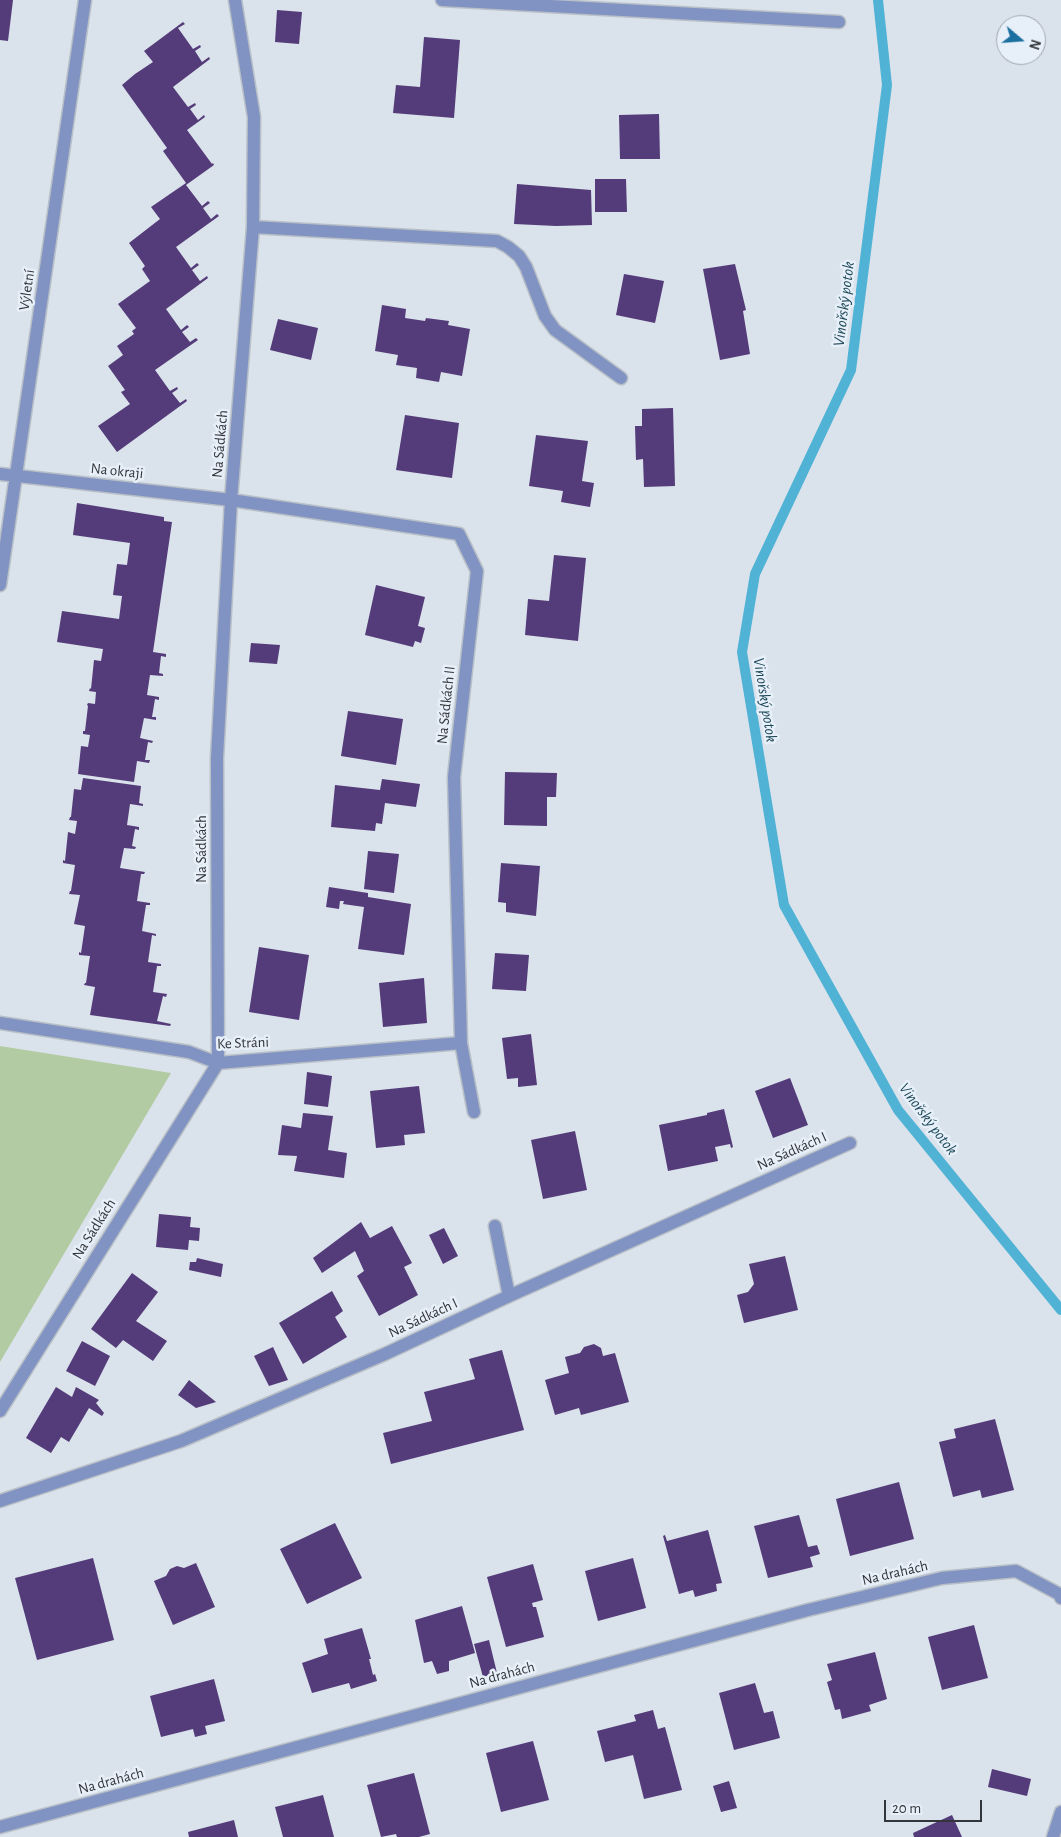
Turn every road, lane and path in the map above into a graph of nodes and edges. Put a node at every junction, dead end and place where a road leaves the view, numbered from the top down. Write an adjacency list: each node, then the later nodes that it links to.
1 (85, 0): 8 (street, Výletní)
2 (235, 0): 5 (street, Na Sádkách)
3 (442, 0): 4 (street)
4 (839, 22)
5 (253, 227): 6 (street); 9 (street, Na Sádkách)
6 (621, 378)
7 (0, 474): 8 (street, Na okraji)
8 (16, 476): 9 (street, Na okraji); 10 (street, Výletní)
9 (231, 500): 12 (street, Na Sádkách II); 13 (street, Na Sádkách)
10 (0, 585)
11 (0, 1023): 13 (street, Ke Stráni)
12 (461, 1043): 13 (street, Ke Stráni); 14 (street, Na Sádkách II)
13 (218, 1063): 18 (street, Na Sádkách)
14 (474, 1112)
15 (850, 1143): 17 (street, Na Sádkách I)
16 (495, 1226): 17 (street)
17 (509, 1296): 19 (street, Na Sádkách I)
18 (0, 1411)
19 (0, 1501)
20 (1061, 1598): 22 (street, Na drahách)
21 (1061, 1812): 23 (street)
22 (0, 1827)
23 (1053, 1837)

